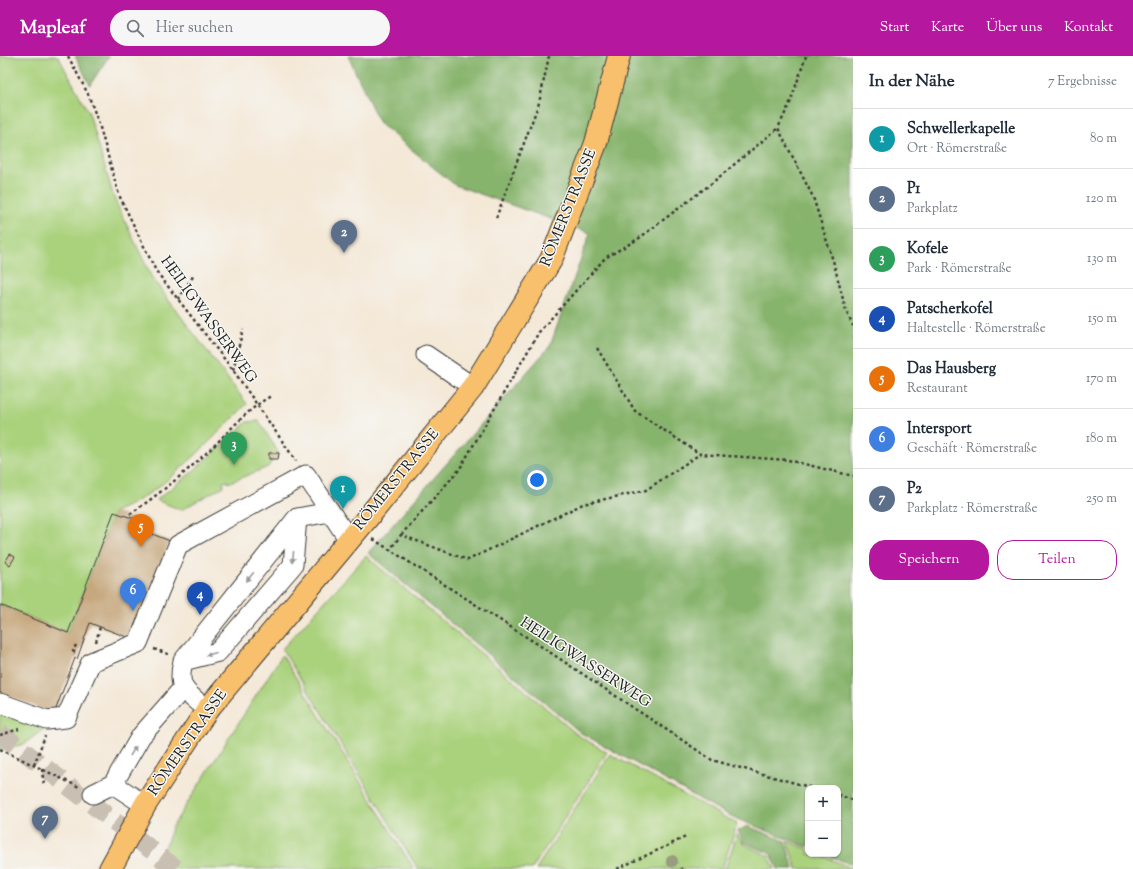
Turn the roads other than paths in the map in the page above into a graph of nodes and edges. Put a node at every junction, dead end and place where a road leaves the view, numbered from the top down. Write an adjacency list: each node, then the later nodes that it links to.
1 (619, 56): 3 (main road, RÖMERSTRASSE)
2 (426, 355): 3 (lane)
3 (473, 387): 6 (main road, RÖMERSTRASSE)
4 (330, 512): 5 (lane); 6 (lane); 9 (lane)
5 (297, 518): 7 (lane, one-way to 7); 7 (lane, one-way to 7)
6 (354, 534): 10 (main road, RÖMERSTRASSE)
7 (183, 661): 8 (lane)
8 (183, 688): 10 (lane); 11 (lane, one-way to 8)
9 (0, 703)
10 (207, 710): 13 (main road, RÖMERSTRASSE)
11 (113, 784): 12 (lane); 13 (lane)
12 (94, 794)
13 (145, 805): 14 (main road, RÖMERSTRASSE)
14 (110, 869)

